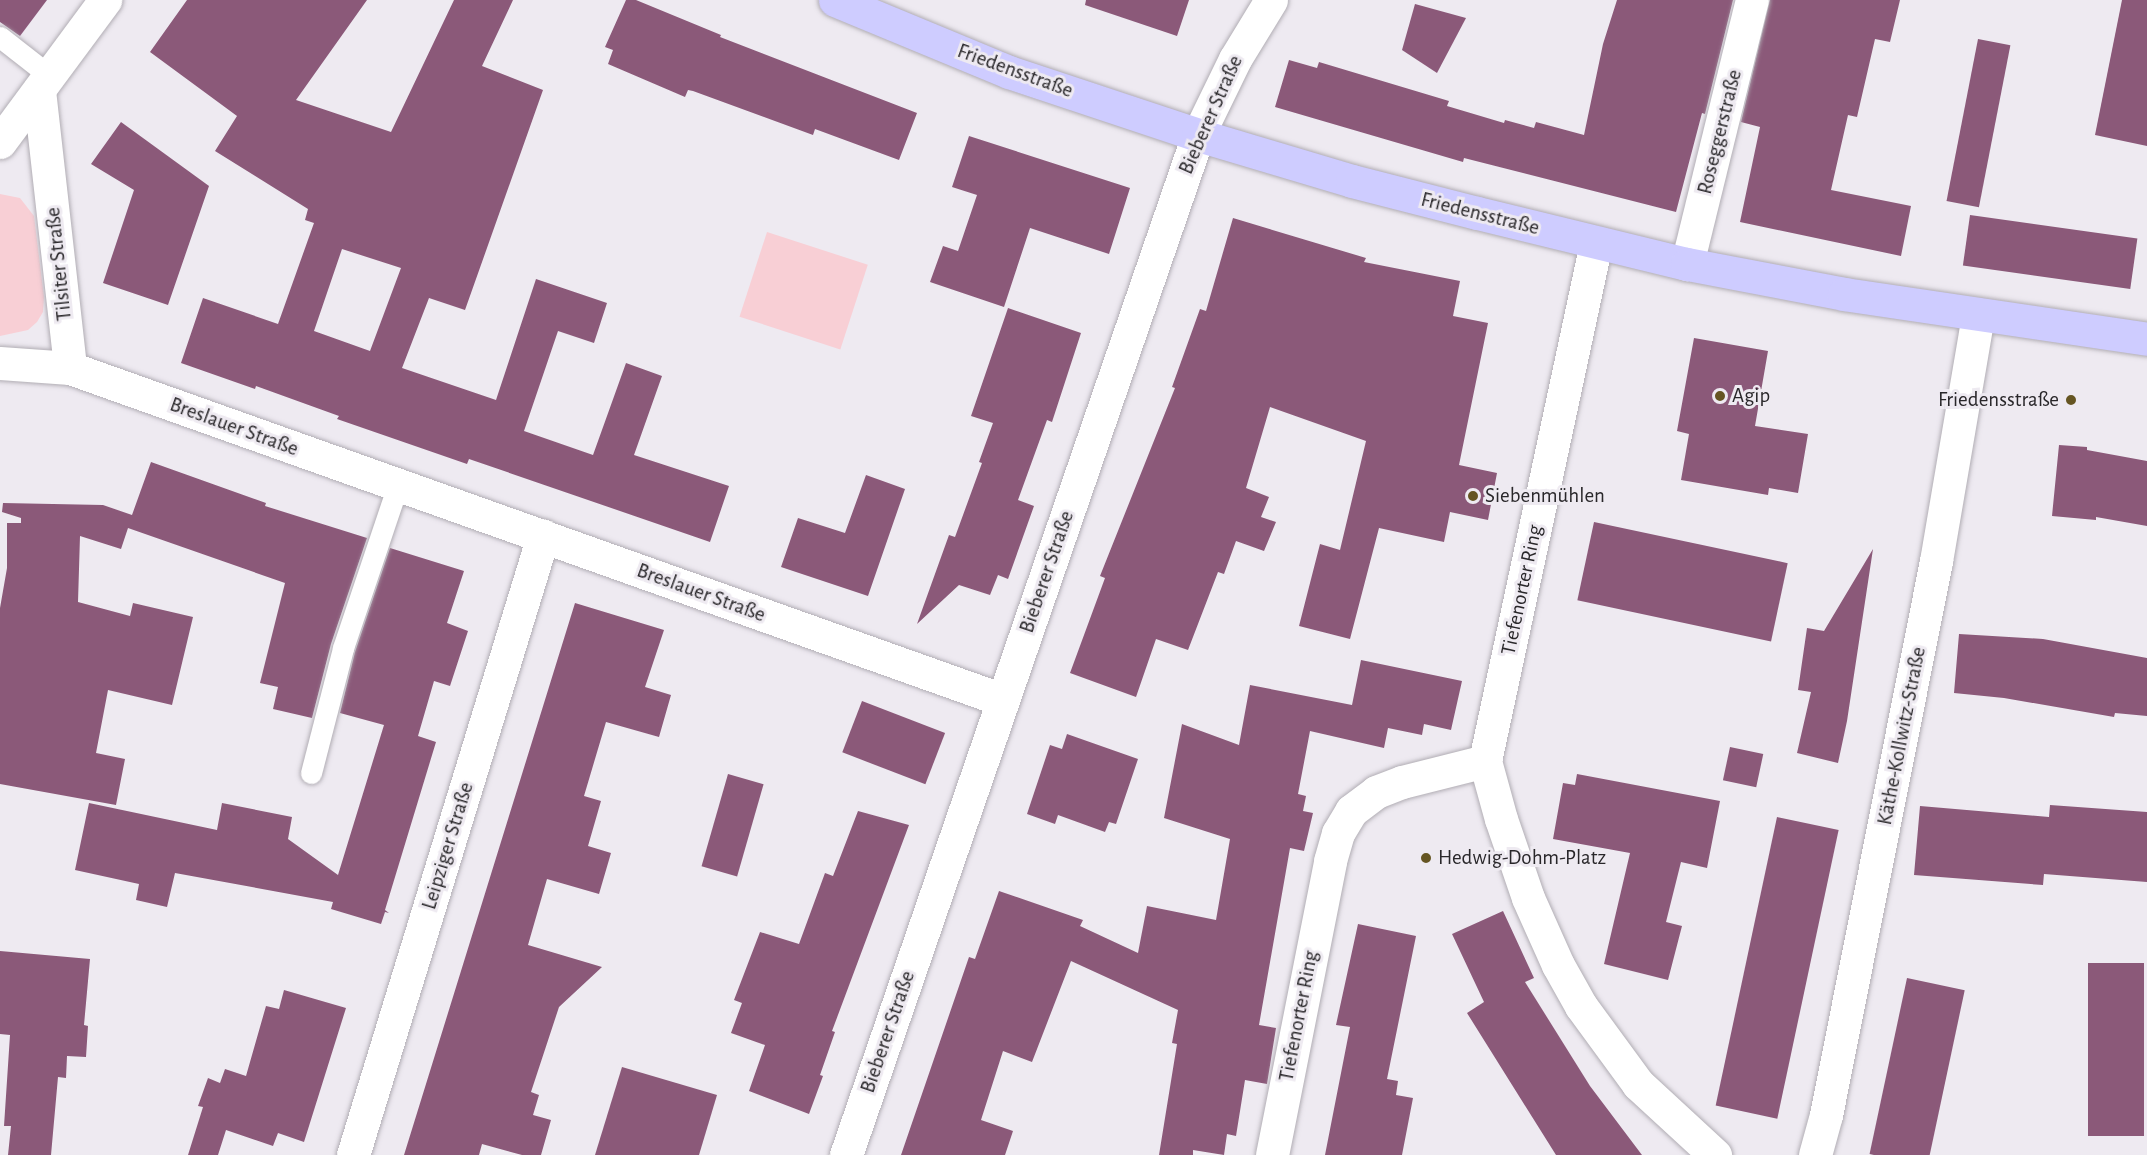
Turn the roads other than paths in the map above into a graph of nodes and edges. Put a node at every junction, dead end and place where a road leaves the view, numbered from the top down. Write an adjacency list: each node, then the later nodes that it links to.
1 (105, 0): 6 (street)
2 (835, 0): 7 (main road, Friedensstraße)
3 (1272, 0): 7 (street, Bieberer Straße)
4 (1752, 0): 10 (street, Roseggerstraße)
5 (0, 37): 6 (lane)
6 (45, 83): 8 (street); 14 (street, Tilsiter Straße)
7 (1198, 135): 9 (main road, Friedensstraße); 17 (street, Bieberer Straße)
8 (0, 142)
9 (1596, 243): 10 (main road, Friedensstraße); 18 (street, Tiefenorter Ring)
10 (1687, 264): 11 (main road, Friedensstraße)
11 (1978, 315): 12 (main road, Friedensstraße); 24 (street, Käthe-Kollwitz-Straße)
12 (2147, 339)
13 (0, 363): 14 (street)
14 (70, 368): 15 (street, Breslauer Straße)
15 (398, 485): 16 (street, Breslauer Straße); 19 (lane)
16 (543, 536): 17 (street, Breslauer Straße); 20 (street, Leipziger Straße)
17 (1003, 700): 21 (street, Bieberer Straße)
18 (1485, 761): 22 (street, Tiefenorter Ring); 23 (street, Tiefenorter Ring)
19 (311, 773)
20 (352, 1155)
21 (846, 1155)
22 (1272, 1155)
23 (1715, 1155)
24 (1815, 1155)

